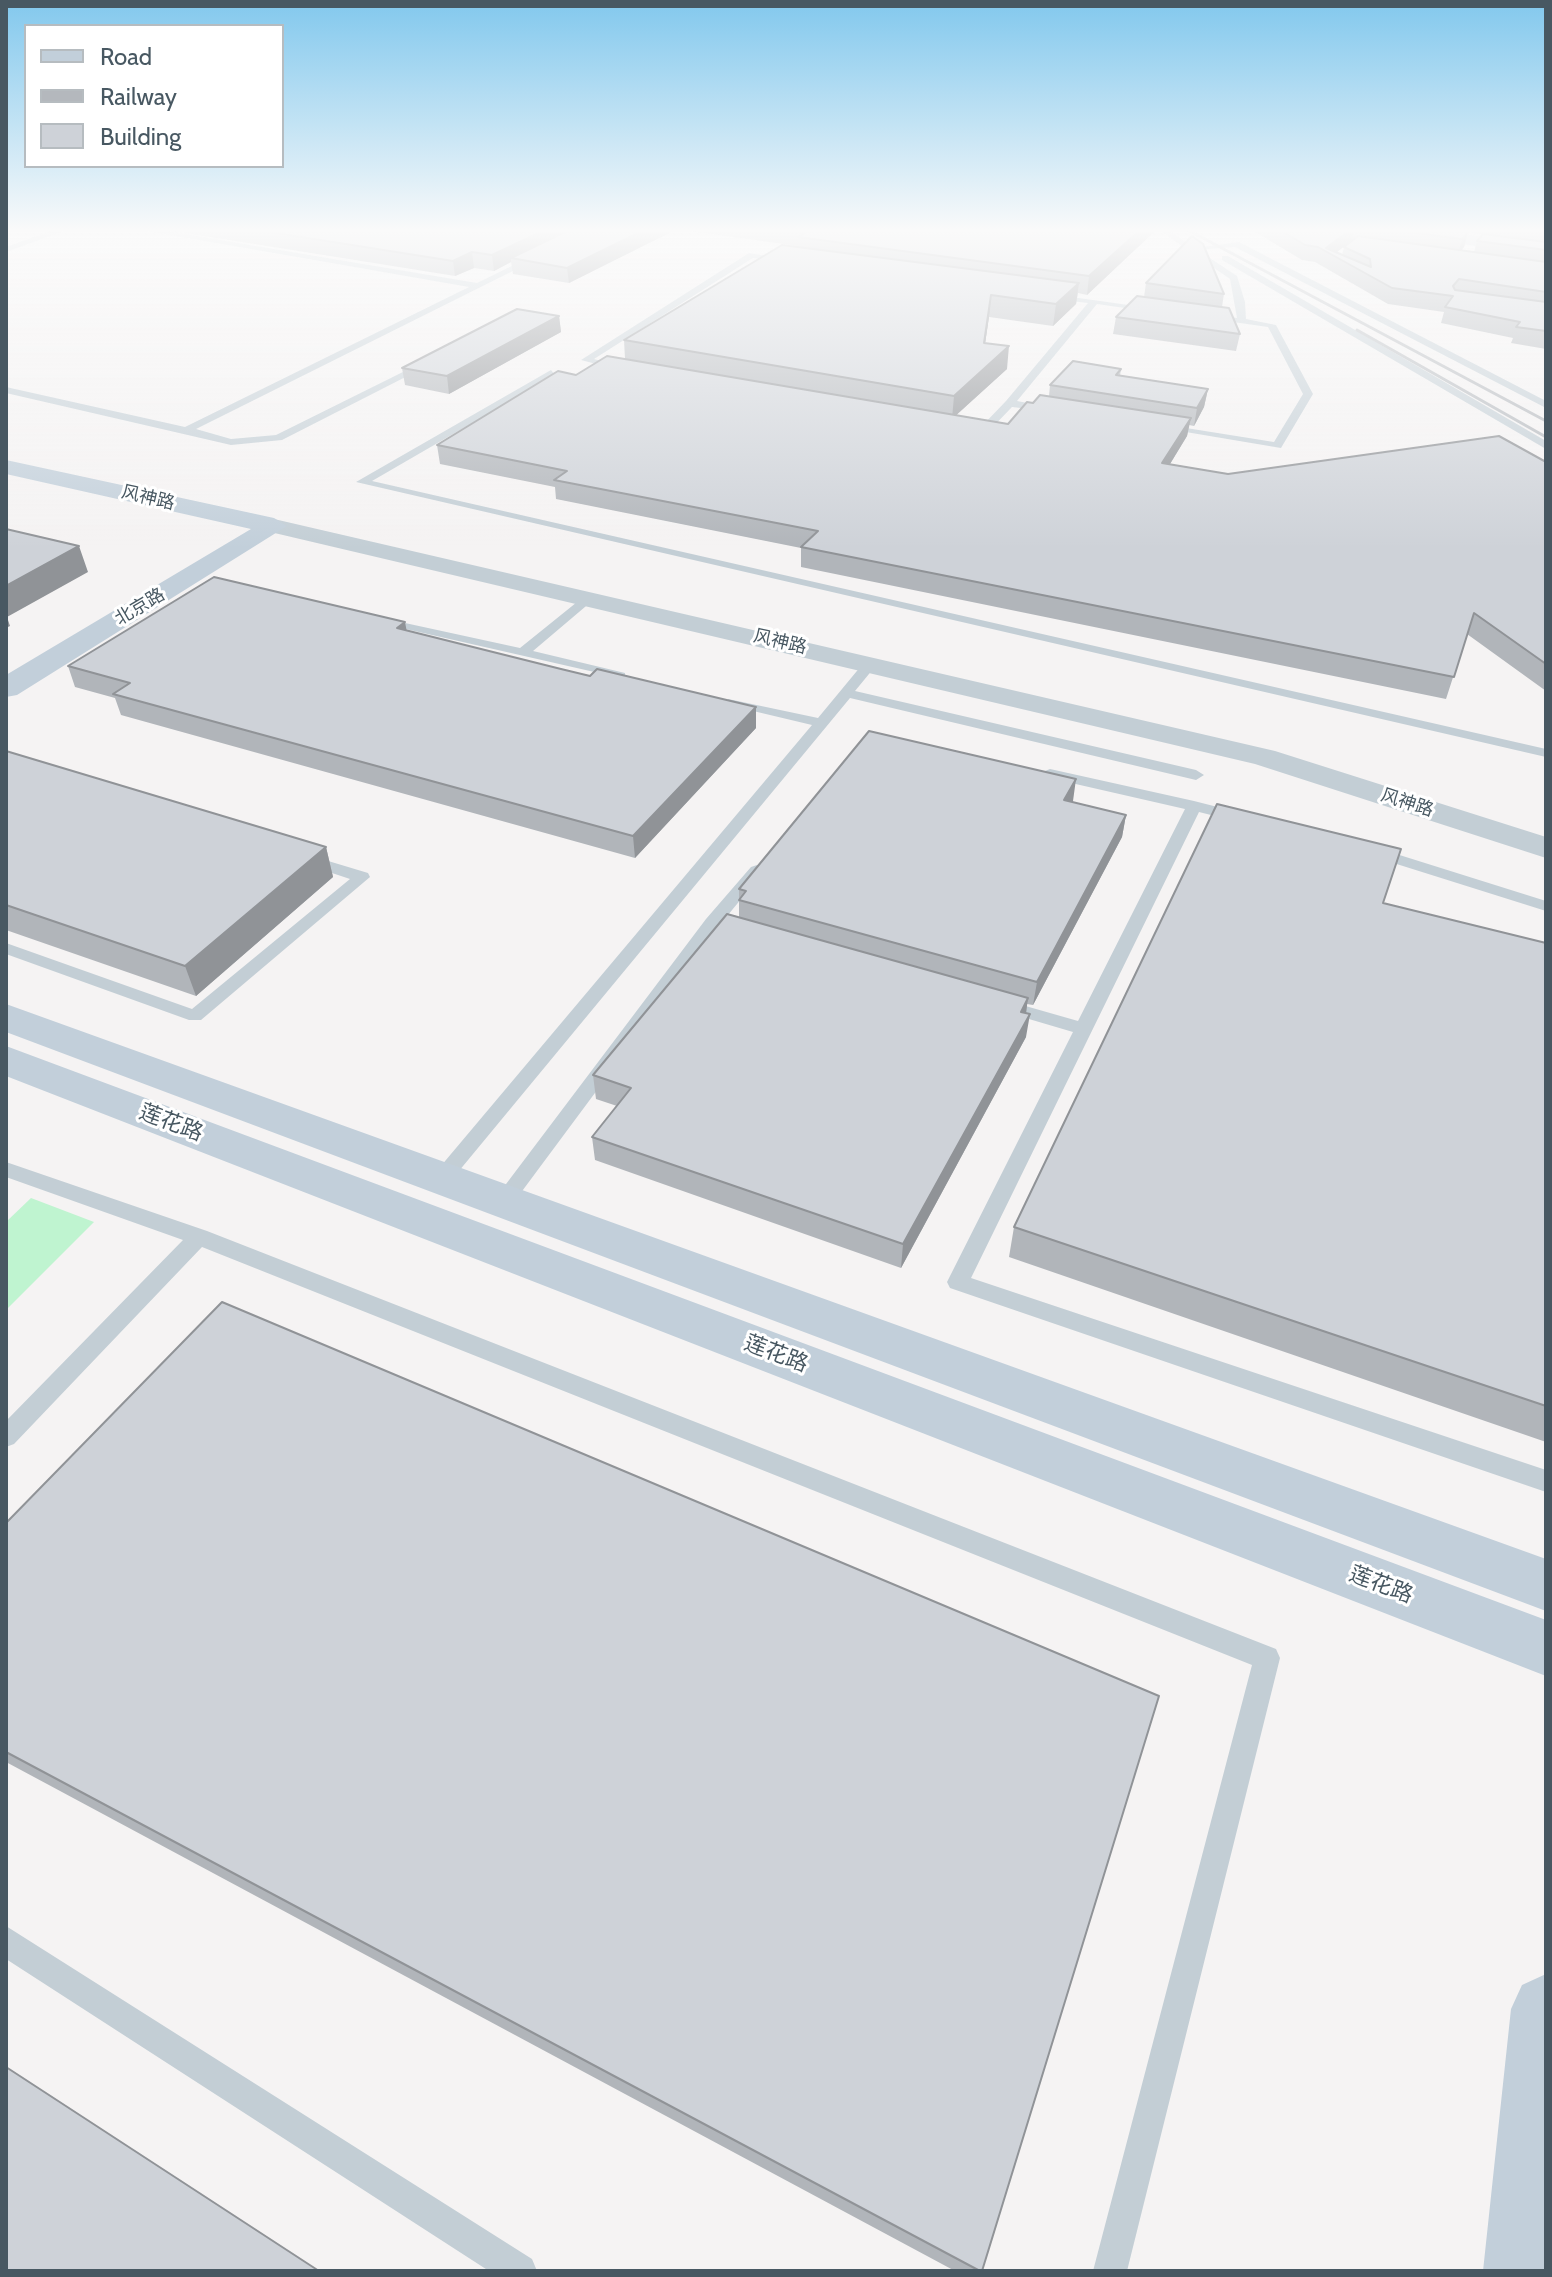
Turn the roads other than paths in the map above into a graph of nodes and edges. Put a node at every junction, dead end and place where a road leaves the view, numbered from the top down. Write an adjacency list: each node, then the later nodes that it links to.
1 (375, 336): 16 (lane)
2 (624, 336): 8 (lane)
3 (1066, 336): 11 (lane)
4 (1277, 336): 15 (lane)
5 (1359, 336): 17 (lane)
6 (1414, 336): 12 (lane)
7 (432, 361): 16 (lane)
8 (638, 372)
9 (551, 373): 29 (lane)
10 (6, 390): 16 (lane)
11 (1010, 403): 13 (lane); 14 (lane)
12 (1546, 405)
13 (1057, 411)
14 (952, 426)
15 (1151, 426)
16 (186, 430)
17 (1546, 446)
18 (6, 467): 19 (street, 风神路)
19 (274, 526): 20 (street, 风神路); 25 (street, 北京路)
20 (587, 598): 22 (lane); 23 (street, 风神路)
21 (374, 620): 22 (lane)
22 (523, 653): 24 (lane)
23 (871, 663): 26 (lane); 35 (street, 风神路)
24 (642, 681)
25 (6, 688)
26 (847, 693): 28 (lane); 31 (lane)
27 (717, 698): 28 (lane)
28 (822, 723): 47 (lane)
29 (1546, 753)
30 (1026, 768): 32 (lane)
31 (1196, 775)
32 (1194, 806): 33 (lane); 44 (lane)
33 (1266, 823)
34 (1352, 845): 38 (lane)
35 (1546, 848)
36 (772, 852): 39 (lane)
37 (288, 853): 41 (lane)
38 (1546, 906)
39 (712, 923): 40 (lane); 48 (lane)
40 (756, 936)
41 (6, 948)
42 (978, 999): 44 (lane)
43 (6, 1017): 47 (street, 莲花路)
44 (1082, 1028): 51 (lane)
45 (6, 1060): 53 (street, 莲花路)
46 (6, 1169): 49 (lane)
47 (442, 1178): 48 (street, 莲花路)
48 (504, 1201): 52 (street, 莲花路)
49 (199, 1237): 50 (lane); 57 (lane)
50 (6, 1437)
51 (1546, 1481)
52 (1546, 1585)
53 (1546, 1648)
54 (6, 1941): 56 (lane)
55 (1546, 2009): 58 (street)
56 (520, 2271)
57 (1110, 2271)
58 (1521, 2271)

